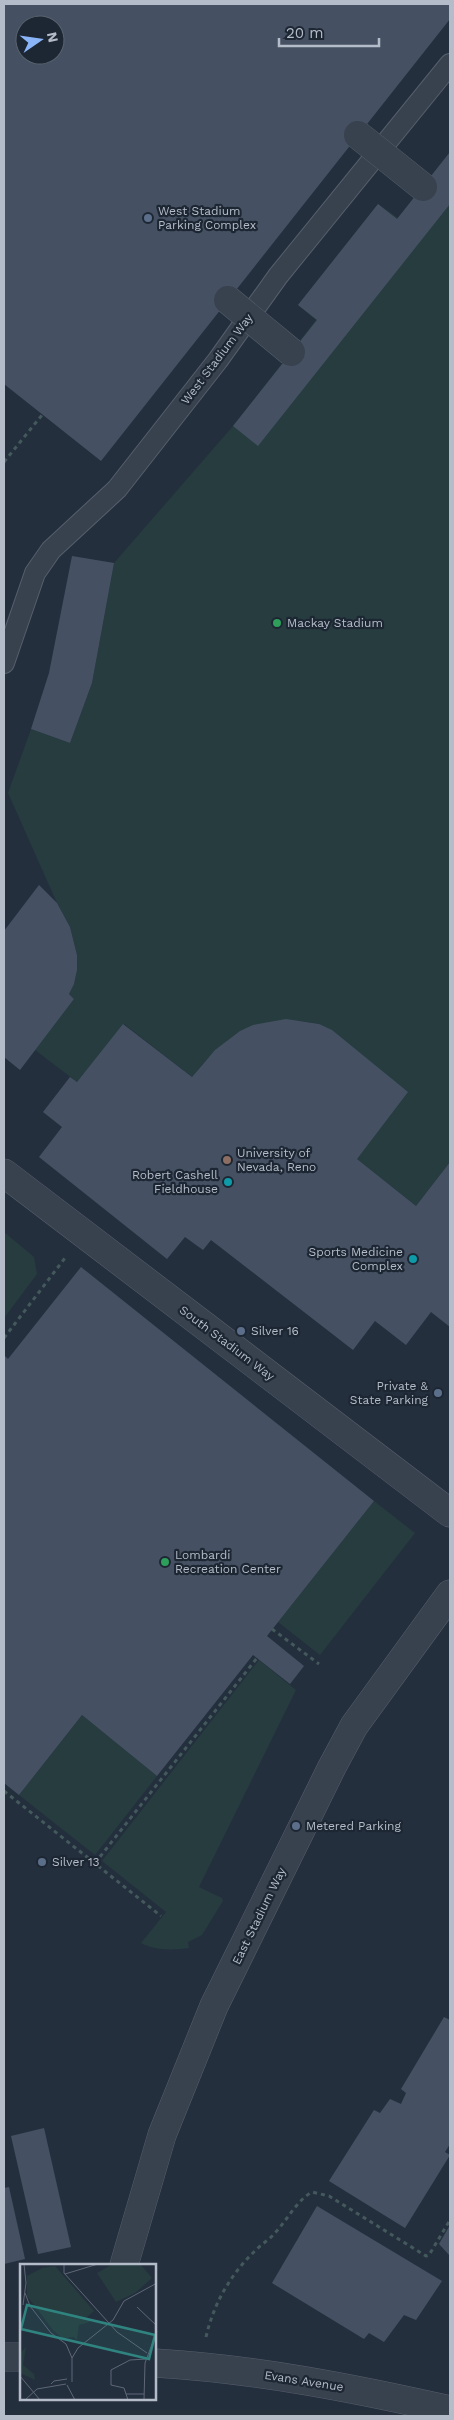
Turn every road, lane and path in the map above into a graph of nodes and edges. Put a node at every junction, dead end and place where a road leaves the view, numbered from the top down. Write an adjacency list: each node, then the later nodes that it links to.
1 (450, 64): 8 (lane, West Stadium Way)
2 (358, 135): 3 (street, bridge)
3 (423, 187)
4 (228, 300): 5 (street, bridge)
5 (291, 352)
6 (42, 414): 7 (path)
7 (4, 462)
8 (4, 663)
9 (4, 1173): 12 (street, South Stadium Way)
10 (69, 1253): 11 (path)
11 (4, 1338)
12 (450, 1513)
13 (450, 1594): 21 (street, East Stadium Way)
14 (272, 1629): 16 (path)
15 (257, 1658): 18 (path)
16 (320, 1664)
17 (4, 1791): 18 (path)
18 (95, 1863): 19 (path)
19 (161, 1916)
20 (450, 2220): 22 (path)
21 (124, 2264)
22 (205, 2342)
23 (4, 2357): 24 (street)
24 (20, 2357)
25 (156, 2363): 26 (street, Evans Avenue)
26 (450, 2410)

